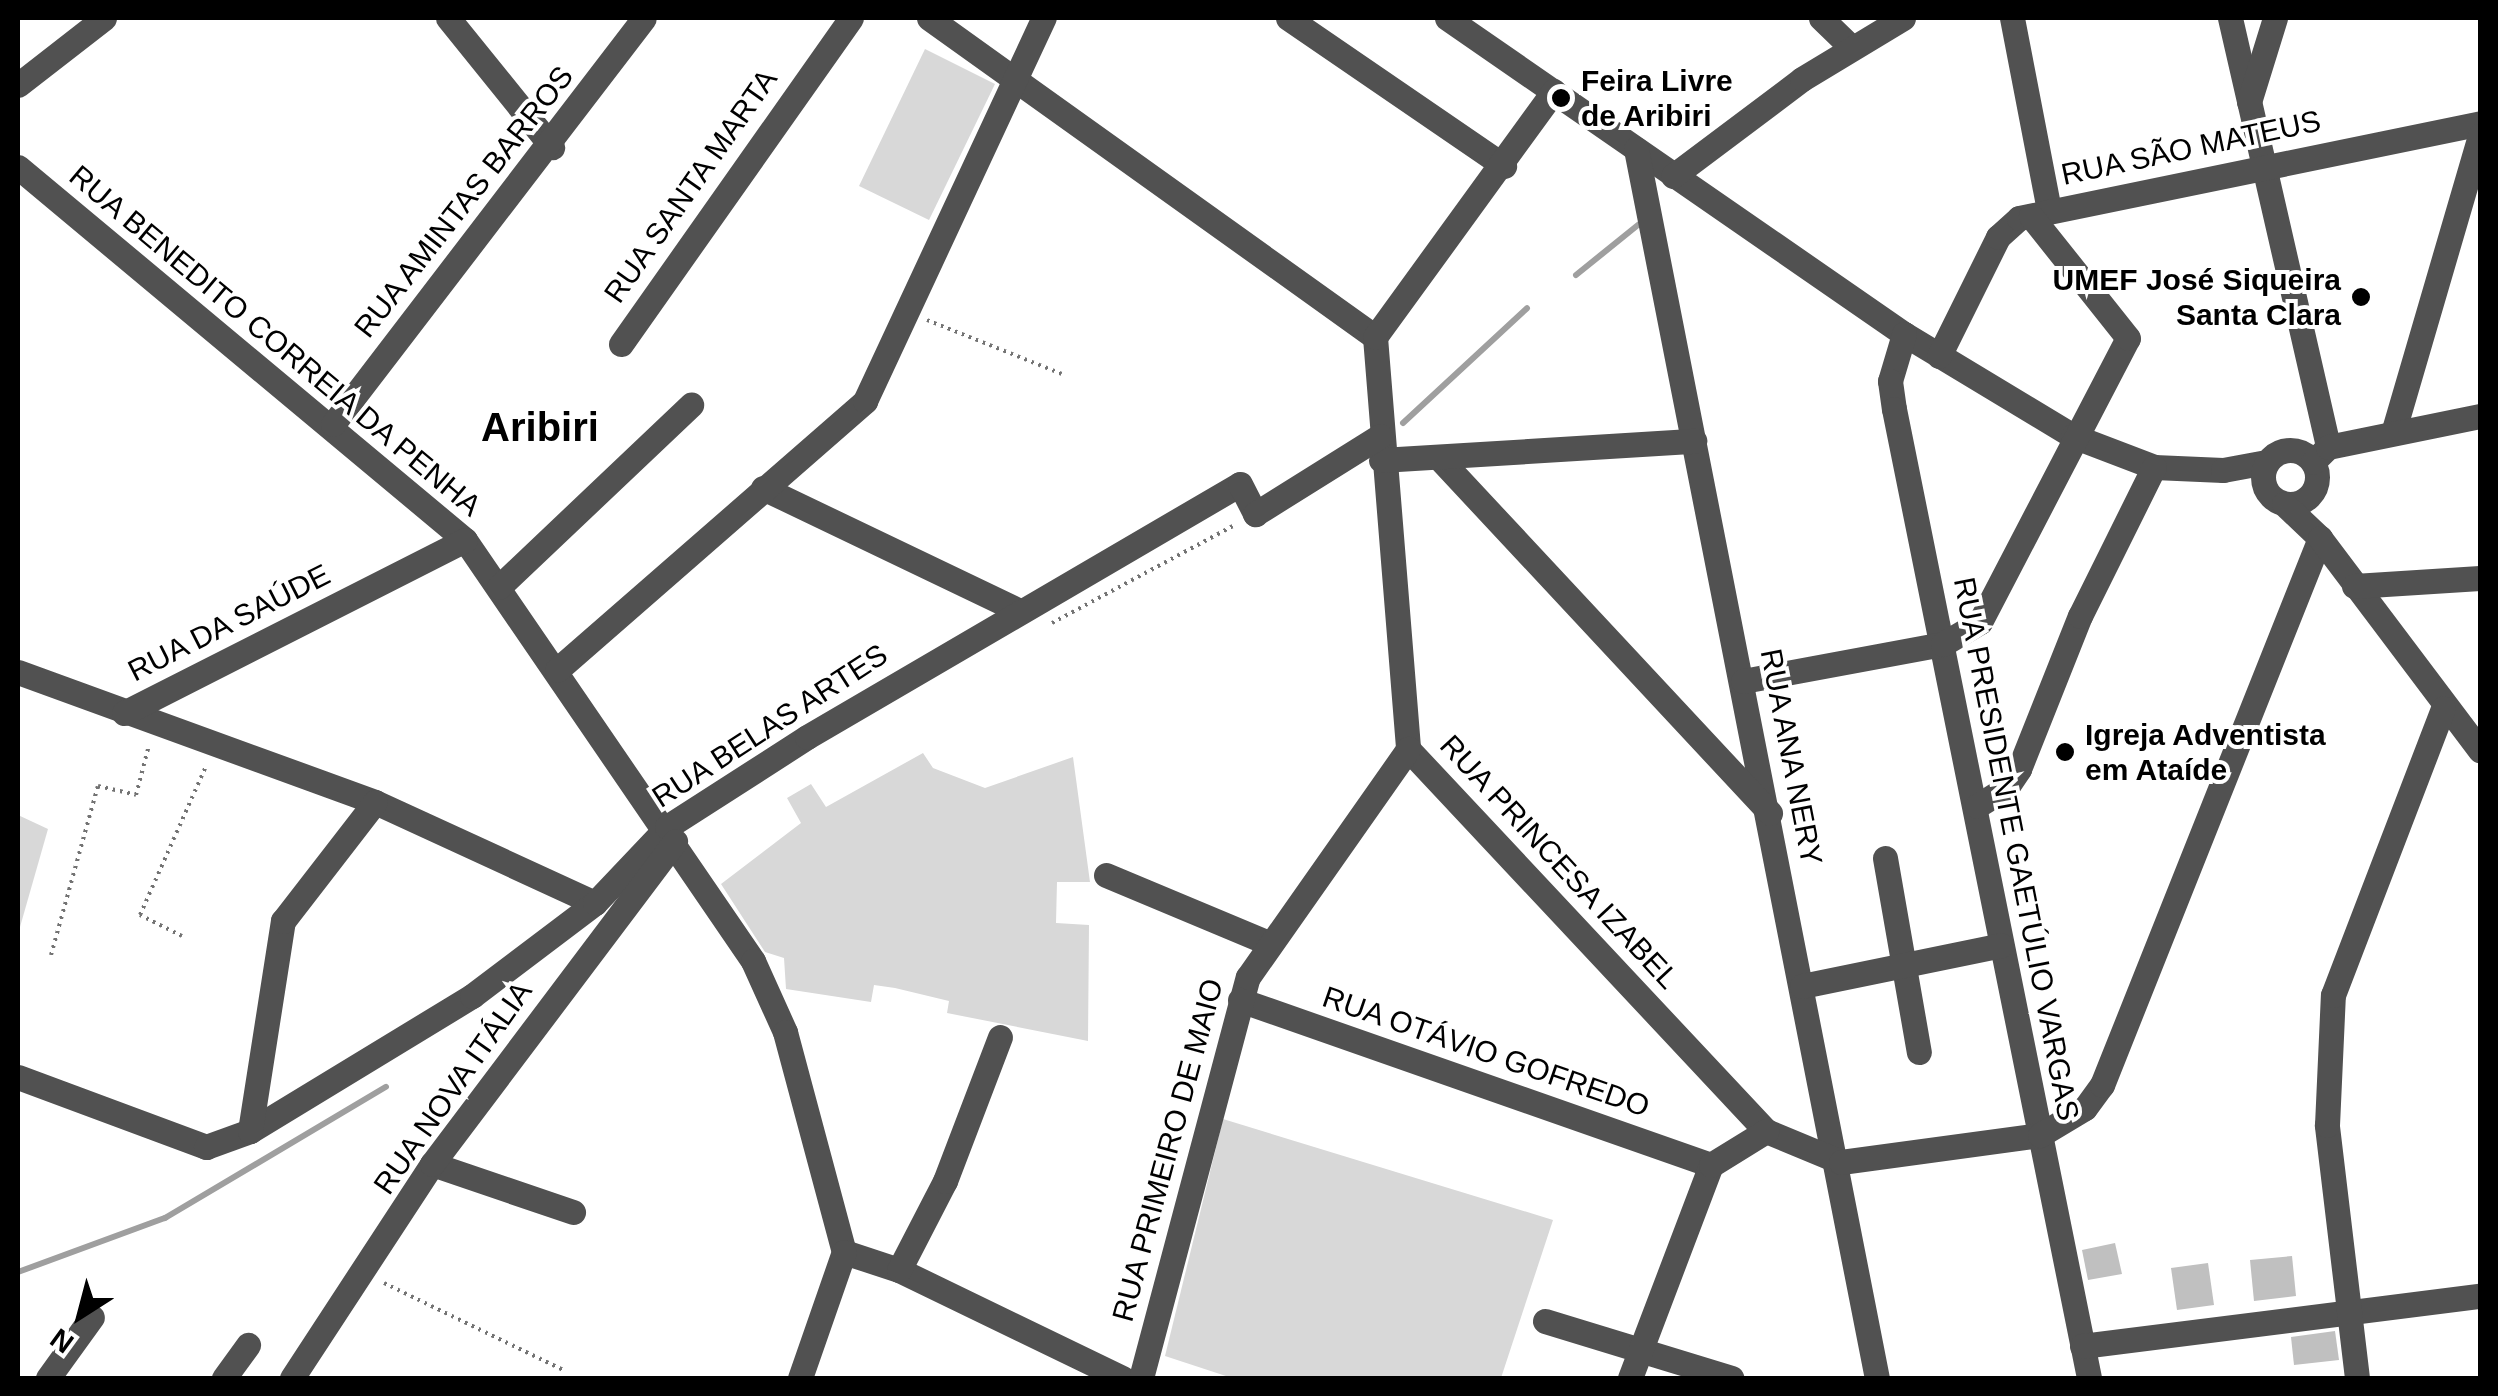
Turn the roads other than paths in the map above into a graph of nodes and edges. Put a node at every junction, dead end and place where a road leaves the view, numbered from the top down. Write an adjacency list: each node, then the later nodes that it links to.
1 (104, 18): 16 (street)
2 (448, 18): 21 (street)
3 (644, 18): 21 (street, RUA AMINTAS BARROS)
4 (851, 18): 30 (street, RUA SANTA MARTA)
5 (929, 18): 15 (street)
6 (1044, 18): 15 (street)
7 (1288, 18): 23 (street)
8 (1447, 18): 17 (street)
9 (1821, 18): 14 (street)
10 (1903, 18): 14 (street)
11 (2012, 18): 27 (street, RUA SÃO MATEUS)
12 (2230, 18): 18 (street)
13 (2275, 18): 18 (street)
14 (1851, 48): 26 (street)
15 (1012, 77): 29 (street); 44 (street)
16 (18, 85)
17 (1554, 91): 22 (street); 23 (street)
18 (2248, 106): 24 (street)
19 (2480, 123): 24 (street, RUA SÃO MATEUS)
20 (2480, 135): 35 (street)
21 (552, 147): 34 (street, RUA AMINTAS BARROS)
22 (1636, 149): 26 (street); 37 (street, RUA ANA NERY)
23 (1504, 166): 29 (street)
24 (2260, 166): 27 (street, RUA SÃO MATEUS); 39 (street)
25 (18, 167): 34 (street, RUA BENEDITO CORREIA DA PENHA)
26 (1674, 176): 28 (street)
27 (2040, 214): 31 (street); 36 (street)
28 (1904, 334): 31 (street); 53 (street, RUA PRESIDENTE GAETÚLIO VARGAS)
29 (1375, 338): 38 (street, RUA PRINCESA IZABEL)
30 (621, 344)
31 (1940, 356): 36 (street)
32 (691, 405): 50 (street)
33 (2480, 416): 35 (street)
34 (333, 424): 48 (street, RUA BENEDITO CORREIA DA PENHA)
35 (2394, 432): 39 (street)
36 (2073, 436): 42 (street); 53 (street)
37 (1694, 442): 40 (street); 56 (street, RUA ANA NERY)
38 (1381, 448): 40 (street); 52 (street, RUA BELAS ARTES); 59 (street, RUA PRINCESA IZABEL)
39 (2320, 454): 41 (street); 45 (street)
40 (1440, 459): 63 (street)
41 (2266, 462): 43 (street); 46 (street)
42 (2154, 467): 43 (street); 62 (street)
43 (2222, 470): 46 (street)
44 (763, 488): 52 (street); 54 (street)
45 (2312, 492): 46 (street); 47 (street)
46 (2275, 498): 47 (street)
47 (2320, 538): 51 (street); 78 (street)
48 (465, 540): 50 (street, RUA BENEDITO CORREIA DA PENHA); 58 (street, RUA DA SAÚDE)
49 (2480, 578): 51 (street)
50 (500, 586): 54 (street, RUA BENEDITO CORREIA DA PENHA)
51 (2354, 586): 57 (street)
52 (1016, 610): 64 (street, RUA BELAS ARTES)
53 (1943, 644): 56 (street); 62 (street, RUA PRESIDENTE GAETÚLIO VARGAS)
54 (557, 670): 64 (street, RUA BENEDITO CORREIA DA PENHA)
55 (18, 672): 58 (street, RUA DA SAÚDE)
56 (1743, 682): 63 (street, RUA ANA NERY)
57 (2443, 708): 60 (street); 86 (street)
58 (124, 713): 61 (street)
59 (1408, 749): 68 (street, RUA PRIMEIRO DE MAIO); 77 (street, RUA PRINCESA IZABEL)
60 (2480, 750)
61 (375, 802): 67 (street); 76 (street)
62 (1977, 806): 69 (street, RUA PRESIDENTE GAETÚLIO VARGAS)
63 (1770, 812): 71 (street, RUA ANA NERY)
64 (671, 834): 67 (street, RUA BELAS ARTES); 80 (street, RUA NOVA ITÁLIA); 83 (street, RUA BENEDITO CORREIA DA PENHA)
65 (1884, 858): 70 (street)
66 (1106, 874): 68 (street)
67 (595, 903): 76 (street, RUA BELAS ARTES)
68 (1266, 942): 72 (street, RUA PRIMEIRO DE MAIO)
69 (2001, 945): 70 (street); 78 (street, RUA PRESIDENTE GAETÚLIO VARGAS)
70 (1904, 962): 71 (street); 74 (street)
71 (1802, 986): 79 (street, RUA ANA NERY)
72 (1240, 1000): 81 (street, RUA OTÁVIO GOFREDO); 98 (street, RUA PRIMEIRO DE MAIO)
73 (1000, 1037): 84 (street)
74 (1918, 1052)
75 (18, 1077): 76 (street, RUA BELAS ARTES)
76 (250, 1131)
77 (1766, 1131): 79 (street, RUA PRINCESA IZABEL); 81 (street)
78 (2040, 1135): 79 (street); 90 (street, RUA PRESIDENTE GAETÚLIO VARGAS)
79 (1841, 1162): 101 (street, RUA ANA NERY)
80 (432, 1164): 82 (street); 95 (street, RUA NOVA ITÁLIA)
81 (1711, 1165): 91 (street)
82 (573, 1212)
83 (844, 1252): 84 (street); 92 (street)
84 (899, 1270): 97 (street)
85 (2480, 1296): 86 (street)
86 (2352, 1314): 90 (street); 103 (street)
87 (92, 1316): 93 (street)
88 (1546, 1321): 91 (street)
89 (248, 1345): 94 (street)
90 (2082, 1346): 102 (street, RUA PRESIDENTE GAETÚLIO VARGAS)
91 (1640, 1351): 99 (street); 100 (street)
92 (804, 1371): 96 (street)
93 (48, 1378)
94 (224, 1378)
95 (292, 1378)
96 (828, 1378)
97 (1122, 1378)
98 (1141, 1378)
99 (1630, 1378)
100 (1732, 1378)
101 (1878, 1378)
102 (2089, 1378)
103 (2358, 1378)

